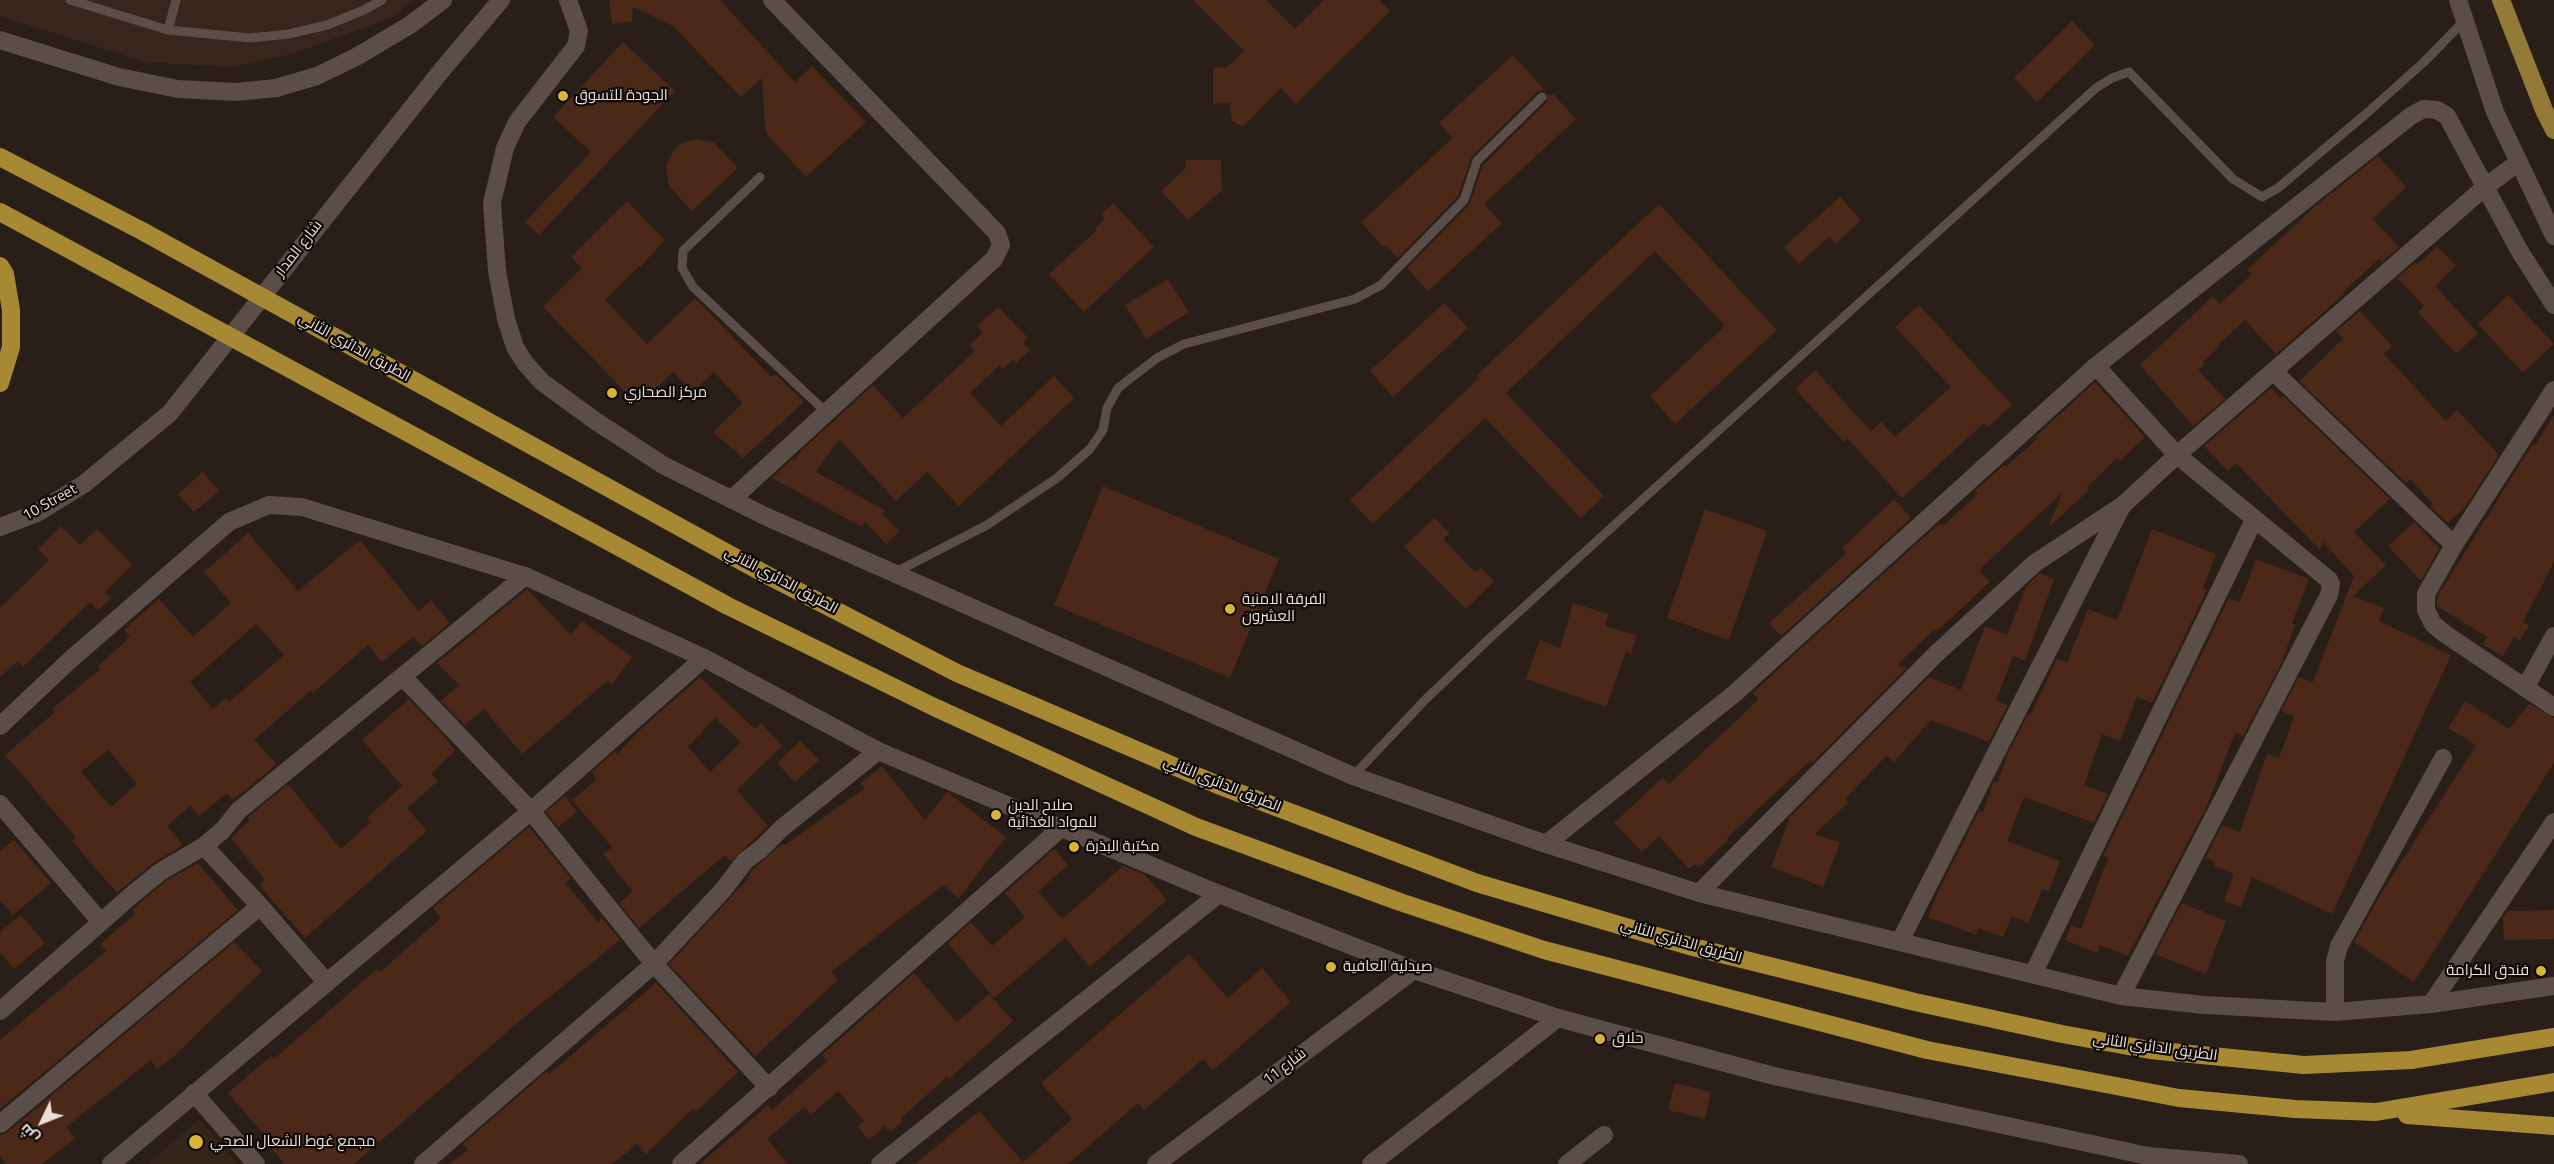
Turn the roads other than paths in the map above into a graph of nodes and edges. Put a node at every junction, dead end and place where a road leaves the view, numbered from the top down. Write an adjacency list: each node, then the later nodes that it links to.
1 (70, 0): 10 (lane)
2 (176, 0): 12 (lane)
3 (382, 0): 12 (lane)
4 (443, 0): 13 (street)
5 (501, 0): 30 (street, شارع المدار)
6 (568, 0): 31 (street)
7 (772, 0): 28 (street)
8 (2458, 0): 11 (street)
9 (2501, 0): 15 (main road)
10 (91, 3): 12 (lane)
11 (2465, 20): 17 (street); 47 (lane)
12 (168, 30)
13 (0, 40)
14 (1542, 97): 37 (lane)
15 (2554, 130)
16 (0, 157): 69 (highway, الطريق الدائري الثاني)
17 (2519, 162): 19 (street); 21 (street)
18 (760, 177): 28 (lane)
19 (2485, 186): 23 (street); 24 (street); 25 (street)
20 (0, 212): 73 (highway)
21 (2554, 236)
22 (0, 266): 26 (highway)
23 (2554, 304)
24 (2096, 366): 29 (street); 52 (street)
25 (2273, 371): 29 (street); 36 (street)
26 (0, 382)
27 (2554, 390): 36 (street)
28 (826, 412): 31 (street)
29 (2176, 455): 32 (street); 34 (street)
30 (84, 484): 33 (street, 10 Street); 35 (street, 10 Street)
31 (732, 500): 37 (street)
32 (2122, 506): 54 (street); 58 (street)
33 (0, 515)
34 (2254, 520): 61 (street); 64 (street)
35 (0, 527)
36 (2454, 545): 42 (street)
37 (892, 574): 47 (street)
38 (525, 576): 40 (street); 41 (street); 44 (street)
39 (2554, 636): 42 (street)
40 (704, 658): 45 (street); 49 (street)
41 (403, 677): 49 (street); 53 (street)
42 (2525, 688): 43 (street)
43 (2554, 707)
44 (0, 726)
45 (878, 751): 51 (street); 59 (street)
46 (2443, 758): 67 (street)
47 (1353, 776): 52 (street)
48 (0, 804): 57 (street)
49 (531, 812): 59 (street); 62 (street)
50 (2554, 822): 65 (street)
51 (1061, 828): 55 (street); 71 (street)
52 (1546, 844): 54 (street)
53 (204, 846): 56 (street); 57 (street)
54 (1699, 893): 58 (street)
55 (1219, 894): 60 (street); 82 (street)
56 (260, 906): 62 (street); 74 (street)
57 (100, 921): 66 (street)
58 (1900, 941): 61 (street)
59 (654, 964): 71 (street); 80 (street)
60 (1414, 970): 68 (street); 83 (street, شارع 11)
61 (2033, 974): 64 (street)
62 (327, 983): 72 (street)
63 (2554, 986): 65 (street)
64 (2121, 996): 67 (street)
65 (2431, 1004): 67 (street)
66 (0, 1011)
67 (2335, 1012)
68 (1558, 1018): 77 (street); 84 (street)
69 (2554, 1037)
70 (2554, 1082): 73 (highway)
71 (769, 1088): 81 (street)
72 (194, 1093): 78 (street); 79 (street)
73 (2376, 1112): 75 (highway)
74 (0, 1124)
75 (2554, 1126)
76 (1604, 1135): 85 (street)
77 (2146, 1160): 86 (street)
78 (111, 1164)
79 (256, 1164)
80 (423, 1164)
81 (681, 1164)
82 (880, 1164)
83 (1156, 1164)
84 (1371, 1164)
85 (1567, 1164)
86 (2239, 1164)

